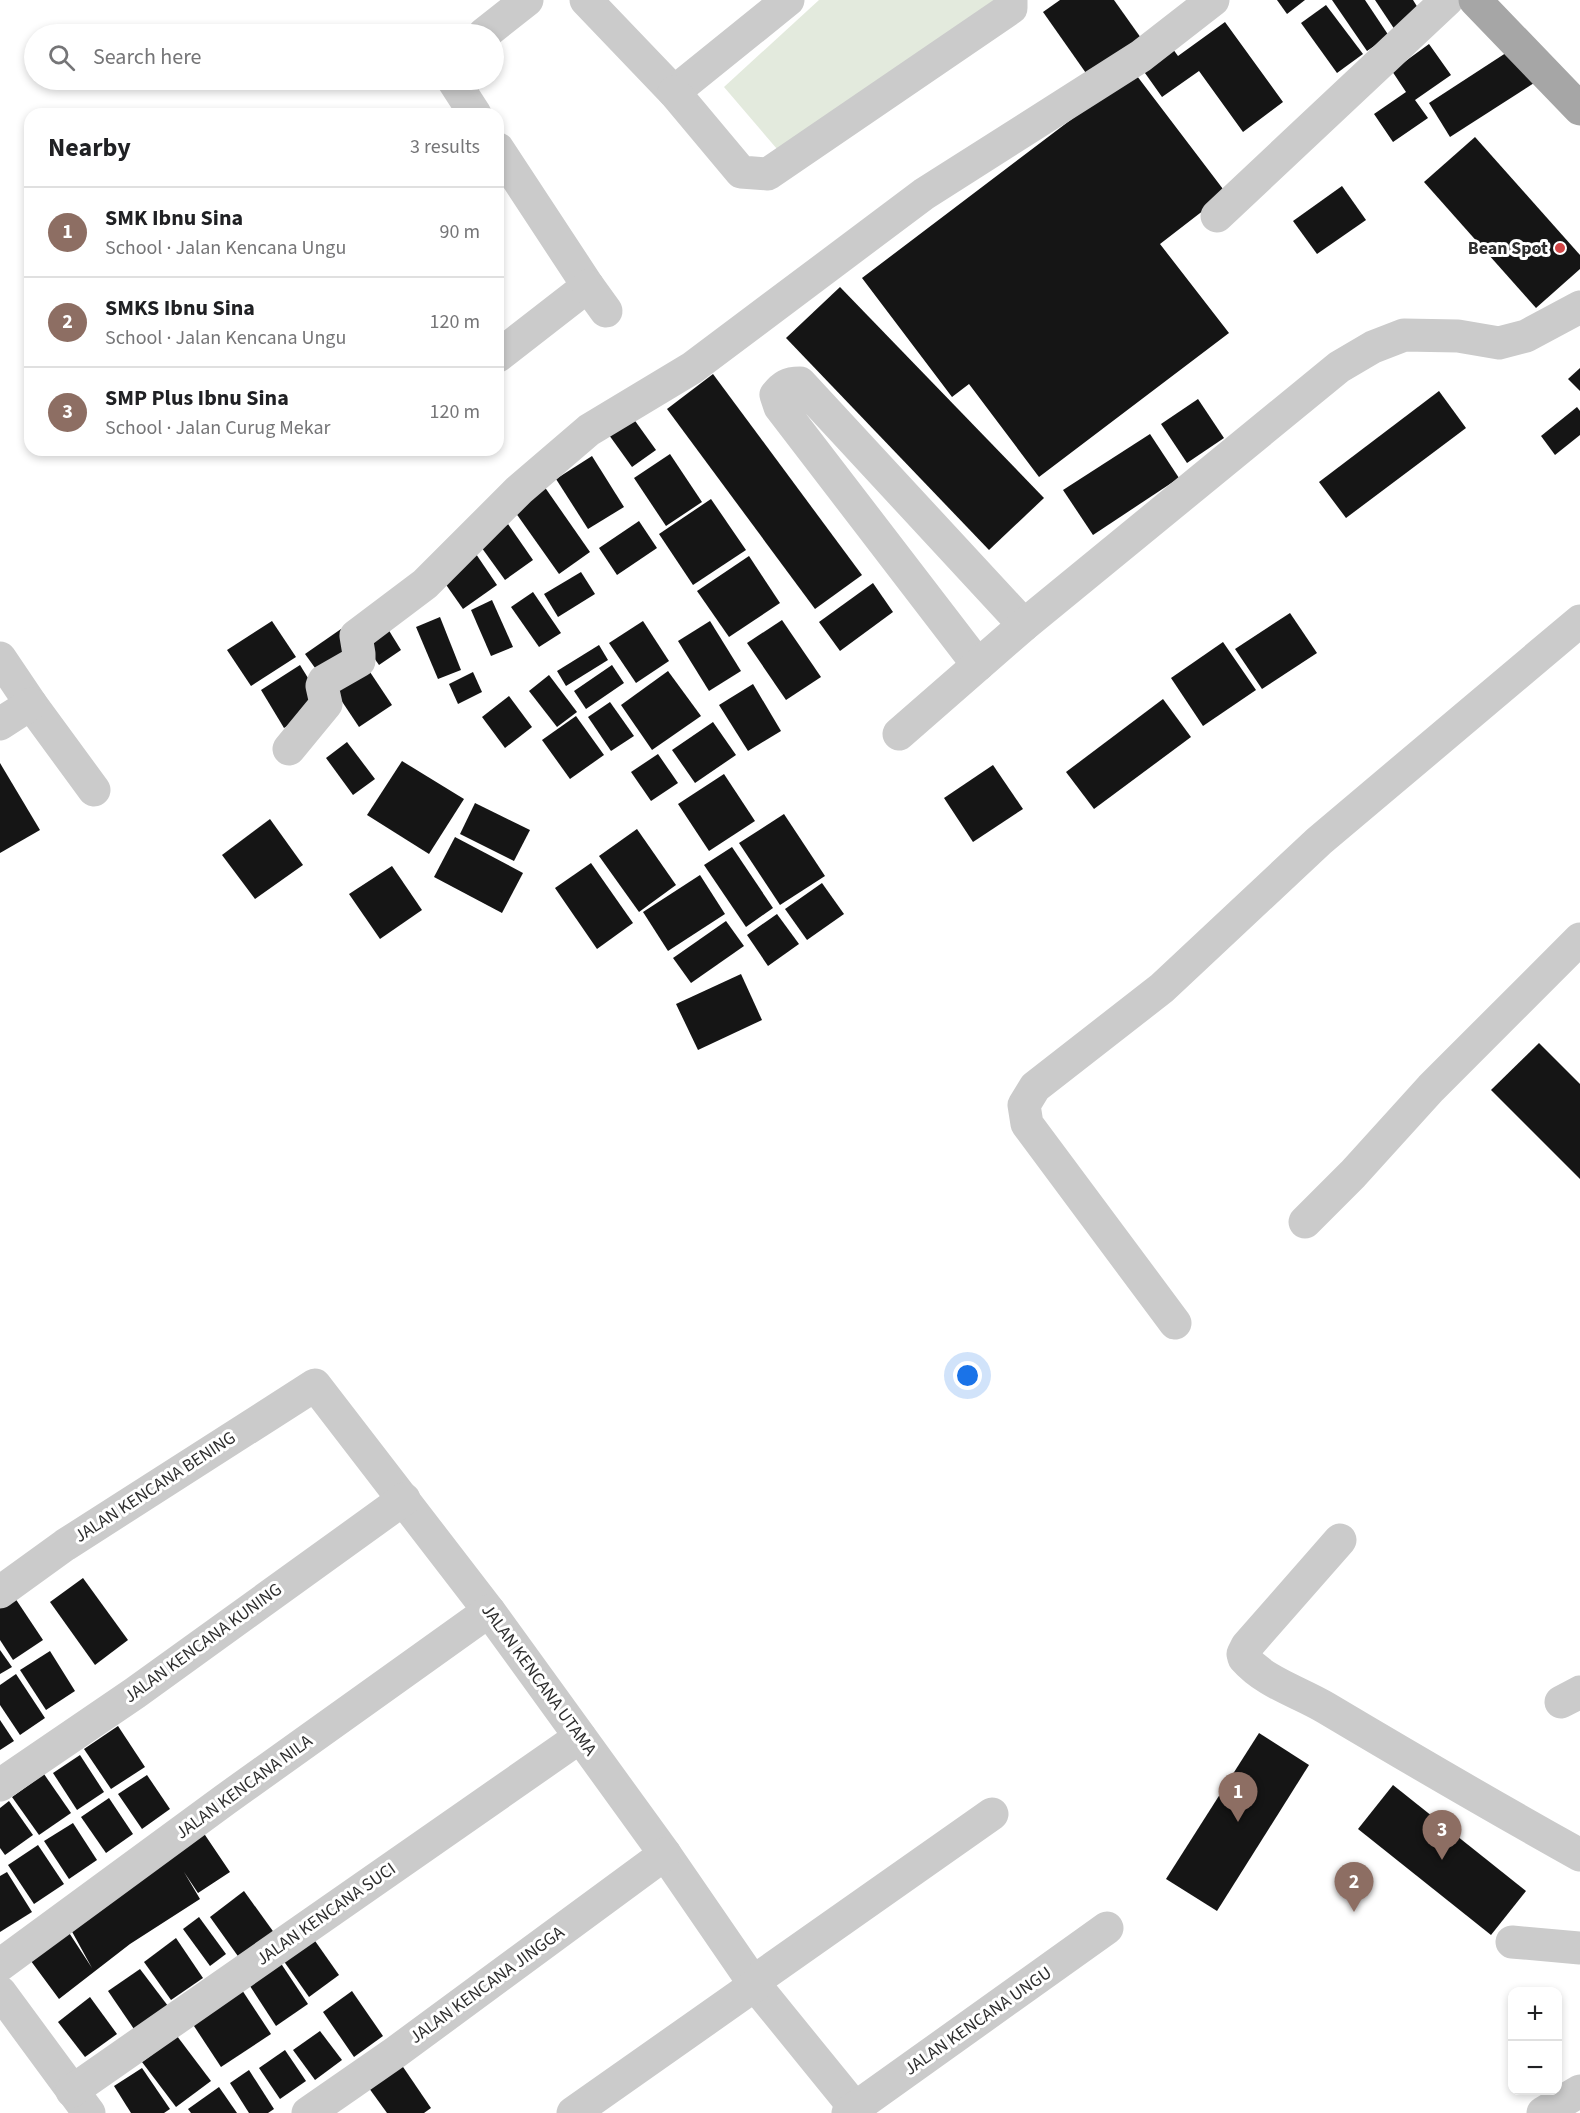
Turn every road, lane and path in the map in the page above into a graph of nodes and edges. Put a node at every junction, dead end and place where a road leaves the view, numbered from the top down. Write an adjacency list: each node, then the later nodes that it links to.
1 (527, 0): 8 (street)
2 (586, 0): 9 (street)
3 (788, 0): 9 (street)
4 (1011, 0): 9 (street)
5 (1213, 0): 22 (street)
6 (1447, 0): 12 (street)
7 (1475, 0): 10 (main road)
8 (497, 24)
9 (674, 92)
10 (1580, 109)
11 (504, 158): 14 (street)
12 (1217, 216)
13 (1580, 307): 16 (street)
14 (504, 352)
15 (1580, 621): 26 (street)
16 (1024, 625): 18 (street); 18 (street)
17 (0, 658): 19 (street)
18 (978, 665): 21 (street)
19 (31, 704): 20 (street); 23 (street)
20 (0, 724)
21 (899, 734)
22 (289, 749)
23 (94, 790)
24 (1580, 939): 25 (street)
25 (1305, 1222)
26 (1175, 1323)
27 (312, 1385): 28 (street, JALAN KENCANA UTAMA); 30 (street, JALAN KENCANA BENING)
28 (404, 1499): 31 (street, JALAN KENCANA UTAMA); 33 (street, JALAN KENCANA KUNING)
29 (1340, 1540): 36 (street)
30 (0, 1592)
31 (489, 1611): 32 (street, JALAN KENCANA UTAMA); 40 (street, JALAN KENCANA NILA)
32 (580, 1737): 35 (street, JALAN KENCANA UTAMA); 44 (street, JALAN KENCANA SUCI)
33 (0, 1785)
34 (992, 1814): 41 (street)
35 (665, 1854): 41 (street, JALAN KENCANA UTAMA); 46 (street, JALAN KENCANA JINGGA)
36 (1580, 1855)
37 (1107, 1928): 45 (street, JALAN KENCANA UNGU)
38 (1512, 1942): 39 (street)
39 (1580, 1948)
40 (0, 1965)
41 (755, 1985): 45 (street, JALAN KENCANA UTAMA); 47 (street)
42 (0, 1992): 44 (street)
43 (1580, 2091): 48 (street)
44 (81, 2102)
45 (852, 2111)
46 (308, 2113)
47 (573, 2113)
48 (1543, 2113)

